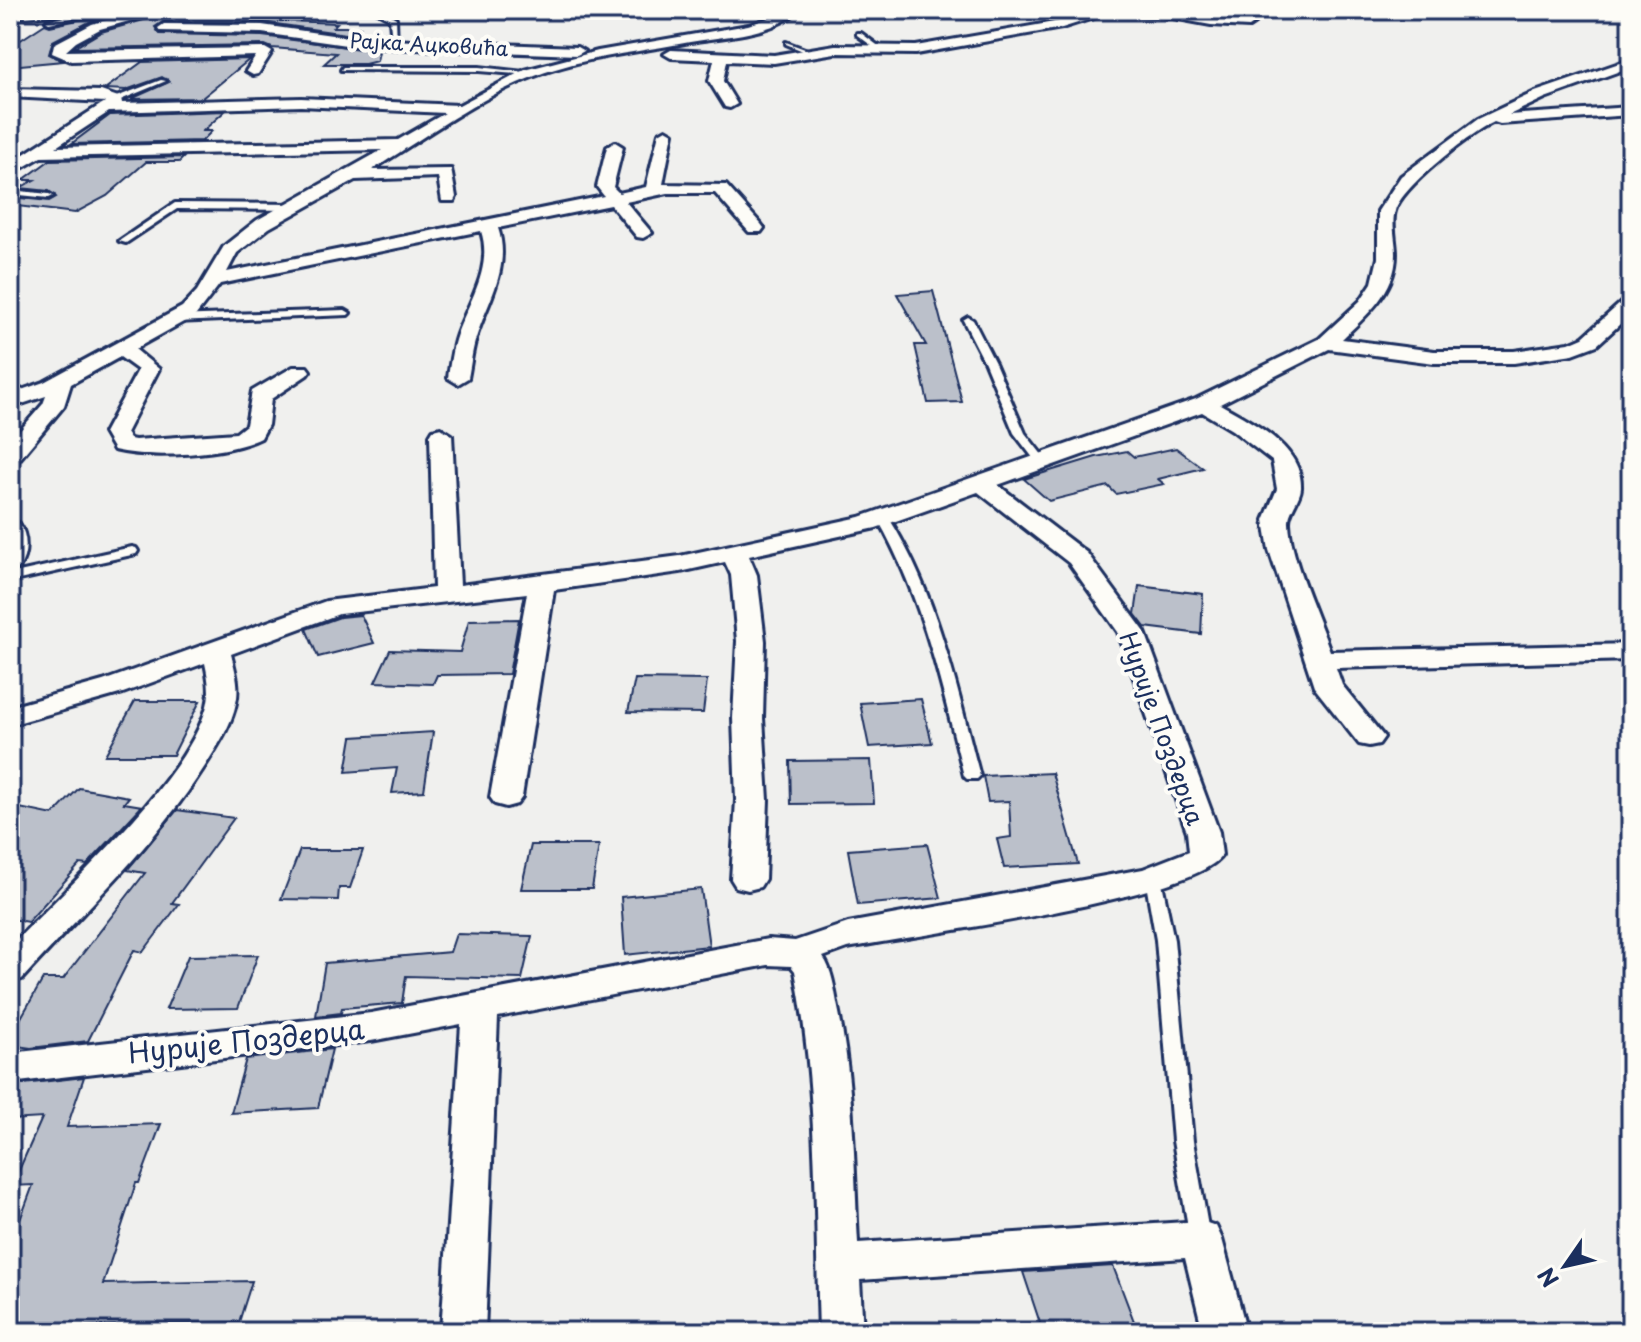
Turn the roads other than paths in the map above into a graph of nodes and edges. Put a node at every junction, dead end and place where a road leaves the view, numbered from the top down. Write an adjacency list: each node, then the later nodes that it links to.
1 (63, 10): 8 (street)
2 (109, 10): 9 (street); 10 (lane)
3 (163, 10): 9 (street)
4 (377, 10): 15 (lane)
5 (793, 10): 18 (street, Рајка Ацковића)
6 (1021, 10): 11 (lane, Рајка Ацковића)
7 (1235, 10): 11 (street, Рајка Ацковића)
8 (10, 14)
9 (139, 14): 19 (street)
10 (49, 21)
11 (1069, 22): 16 (street, Рајка Ацковића)
12 (164, 28): 15 (street, Рајка Ацковића)
13 (859, 34): 16 (lane)
14 (788, 43): 17 (lane)
15 (395, 44): 18 (street, Рајка Ацковића)
16 (881, 50): 17 (street, Рајка Ацковића)
17 (810, 52): 20 (street, Рајка Ацковића)
18 (601, 55): 20 (street, Рајка Ацковића); 24 (street, Рајка Ацковића)
19 (71, 57): 23 (street); 26 (street)
20 (722, 57): 28 (street)
21 (1631, 63): 31 (street)
22 (343, 69): 24 (lane, Рајка Ацковића)
23 (253, 71)
24 (530, 73): 29 (street, Рајка Ацковића)
25 (163, 81): 26 (lane)
26 (102, 92): 27 (street); 29 (street); 35 (street)
27 (10, 93)
28 (730, 104)
29 (461, 109): 33 (street, Рајка Ацковића)
30 (1631, 111): 31 (street)
31 (1483, 122): 53 (street)
32 (666, 133): 38 (street)
33 (400, 144): 35 (street, Рајка Ацковића); 37 (street, Рајка Ацковића)
34 (615, 147): 42 (street)
35 (37, 152): 36 (street)
36 (10, 170)
37 (352, 175): 41 (street, Рајка Ацковића); 43 (street, Рајка Ацковића)
38 (654, 190): 42 (street); 45 (street)
39 (10, 192): 40 (lane)
40 (49, 196)
41 (448, 197)
42 (613, 198): 44 (street); 46 (street)
43 (294, 207): 47 (lane, Рајка Ацковића); 48 (street, Рајка Ацковића)
44 (488, 225): 48 (street); 56 (street)
45 (755, 228)
46 (643, 233)
47 (123, 241)
48 (214, 280): 51 (street, Рајка Ацковића)
49 (1631, 304): 53 (street)
50 (345, 313): 51 (lane, Рајка Ацковића)
51 (175, 319): 54 (street, Рајка Ацковића)
52 (968, 320): 62 (lane)
53 (1326, 343): 59 (street)
54 (121, 348): 55 (street); 57 (street, Рајка Ацковића)
55 (300, 371)
56 (458, 378)
57 (61, 381): 58 (street, Рајка Ацковића); 61 (street)
58 (10, 402)
59 (1204, 404): 62 (street); 74 (street)
60 (441, 435): 71 (street)
61 (10, 456)
62 (1041, 461): 63 (street)
63 (980, 482): 64 (street); 79 (street, Нурије Поздерца)
64 (883, 518): 67 (street); 77 (lane)
65 (10, 528): 68 (street)
66 (132, 551): 69 (lane)
67 (734, 552): 70 (street); 80 (street)
68 (10, 563)
69 (10, 578)
70 (542, 584): 71 (street); 78 (street)
71 (447, 595): 72 (street)
72 (216, 650): 75 (street); 82 (street)
73 (1631, 652): 74 (street)
74 (1319, 660): 76 (street)
75 (10, 716)
76 (1369, 737)
77 (972, 776)
78 (506, 797)
79 (1153, 878): 81 (street, Нурије Поздерца); 85 (lane)
80 (748, 879)
81 (800, 954): 83 (street, Нурије Поздерца); 86 (street)
82 (10, 970)
83 (480, 1007): 84 (street, Нурије Поздерца); 87 (street)
84 (10, 1069)
85 (1201, 1239): 86 (street); 89 (street)
86 (839, 1263): 88 (street)
87 (463, 1332)
88 (841, 1332)
89 (1225, 1332)

